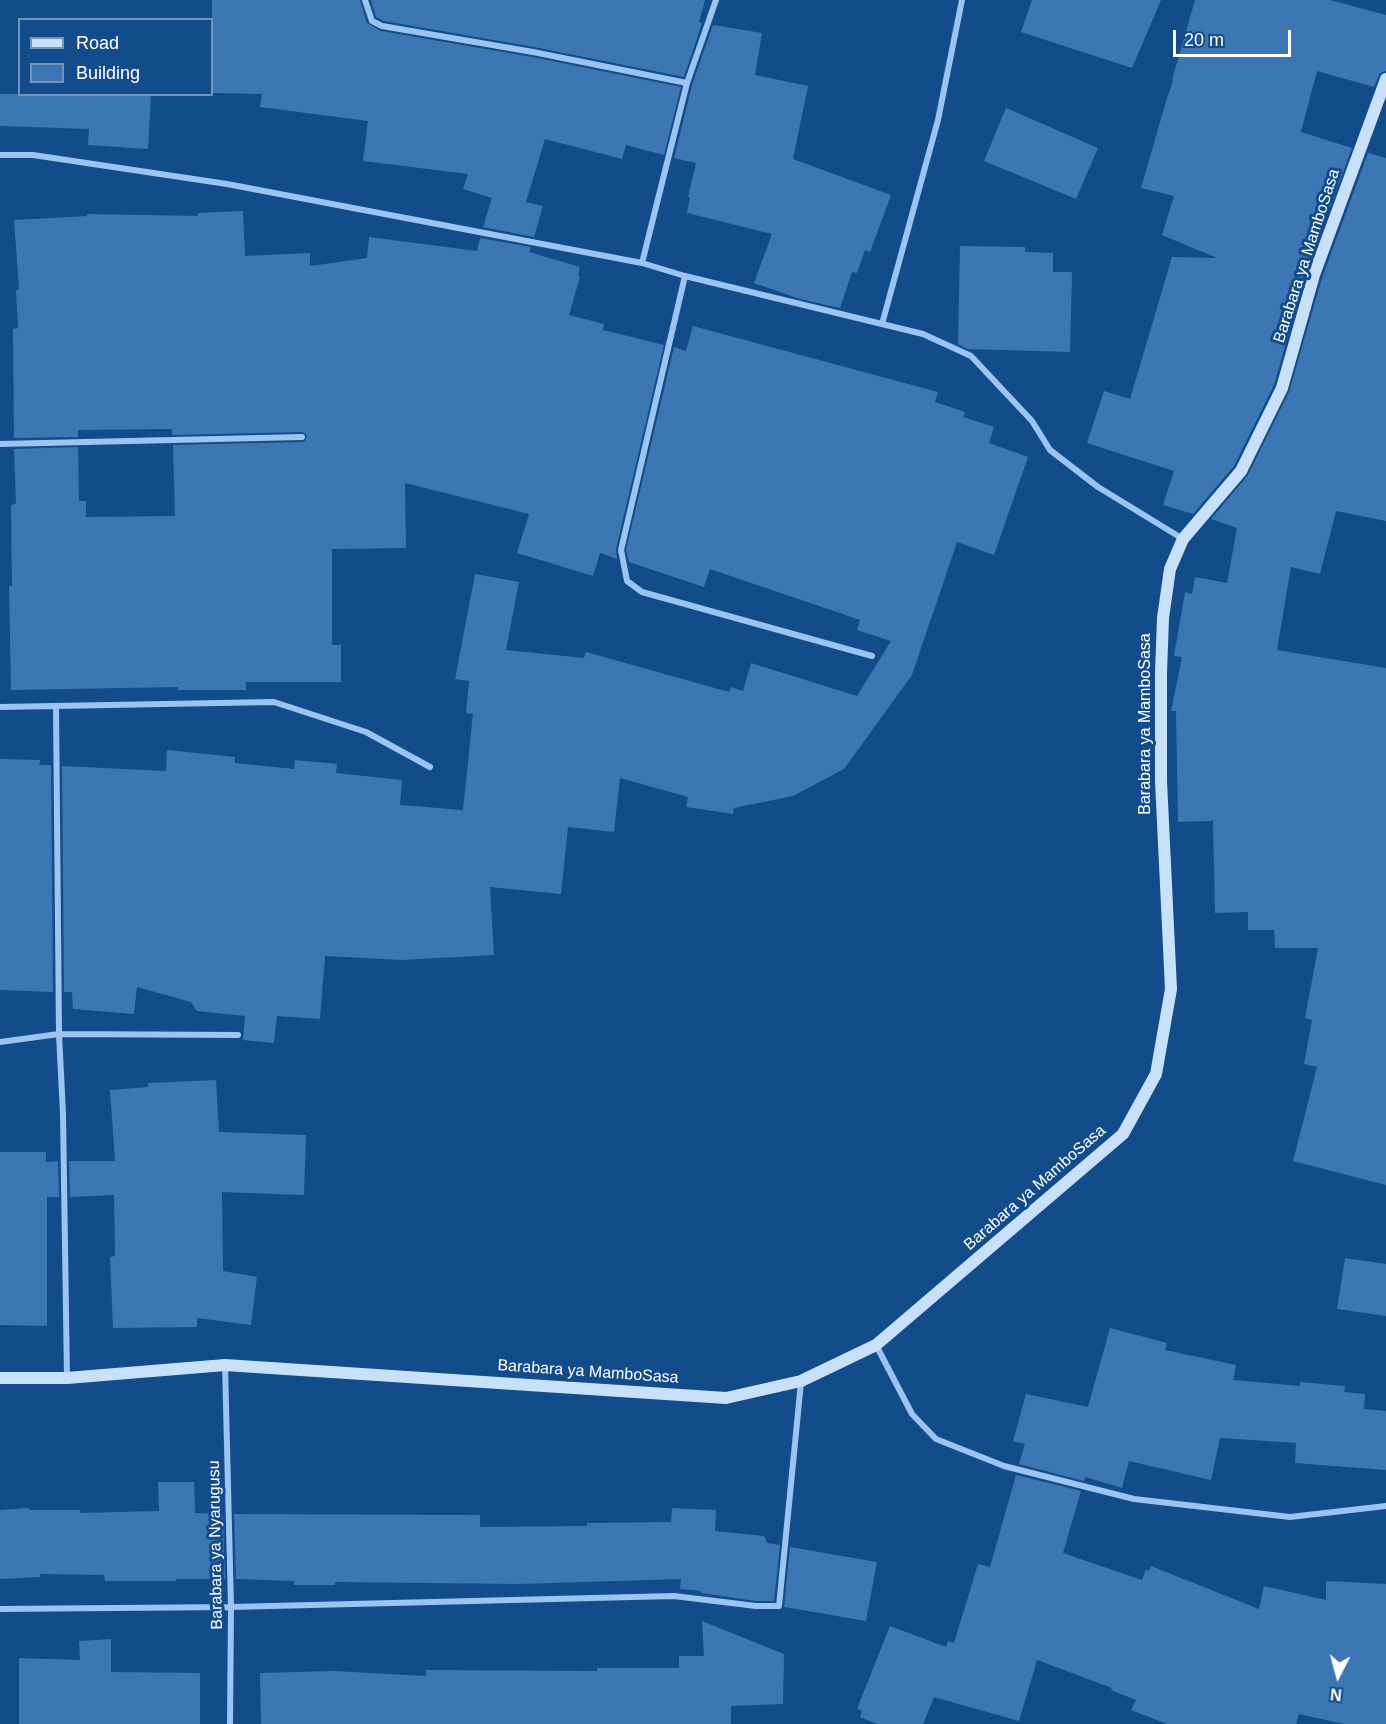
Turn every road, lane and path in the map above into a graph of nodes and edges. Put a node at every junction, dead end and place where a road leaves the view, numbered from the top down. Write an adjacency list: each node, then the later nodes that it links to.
1 (365, 0): 5 (street)
2 (716, 0): 5 (street)
3 (962, 0): 9 (street)
4 (1386, 79): 12 (street, Barabara ya MamboSasa)
5 (687, 83): 7 (street)
6 (0, 155): 7 (street)
7 (642, 263): 8 (street)
8 (686, 276): 9 (street); 13 (street)
9 (882, 324): 12 (street)
10 (302, 437): 11 (street)
11 (0, 444)
12 (1183, 539): 20 (street, Barabara ya MamboSasa)
13 (872, 656)
14 (56, 706): 15 (street); 16 (street); 17 (street)
15 (0, 707)
16 (430, 767)
17 (59, 1034): 18 (street); 19 (street); 23 (street)
18 (238, 1035)
19 (0, 1042)
20 (876, 1345): 24 (street, Barabara ya MamboSasa); 25 (street)
21 (225, 1365): 23 (street, Barabara ya MamboSasa); 24 (street, Barabara ya MamboSasa); 26 (street, Barabara ya Nyarugusu)
22 (0, 1378): 23 (street, Barabara ya MamboSasa)
23 (67, 1378)
24 (801, 1381): 26 (street)
25 (1386, 1506)
26 (231, 1607): 27 (street); 28 (street, Barabara ya Nyarugusu)
27 (0, 1609)
28 (230, 1724)

